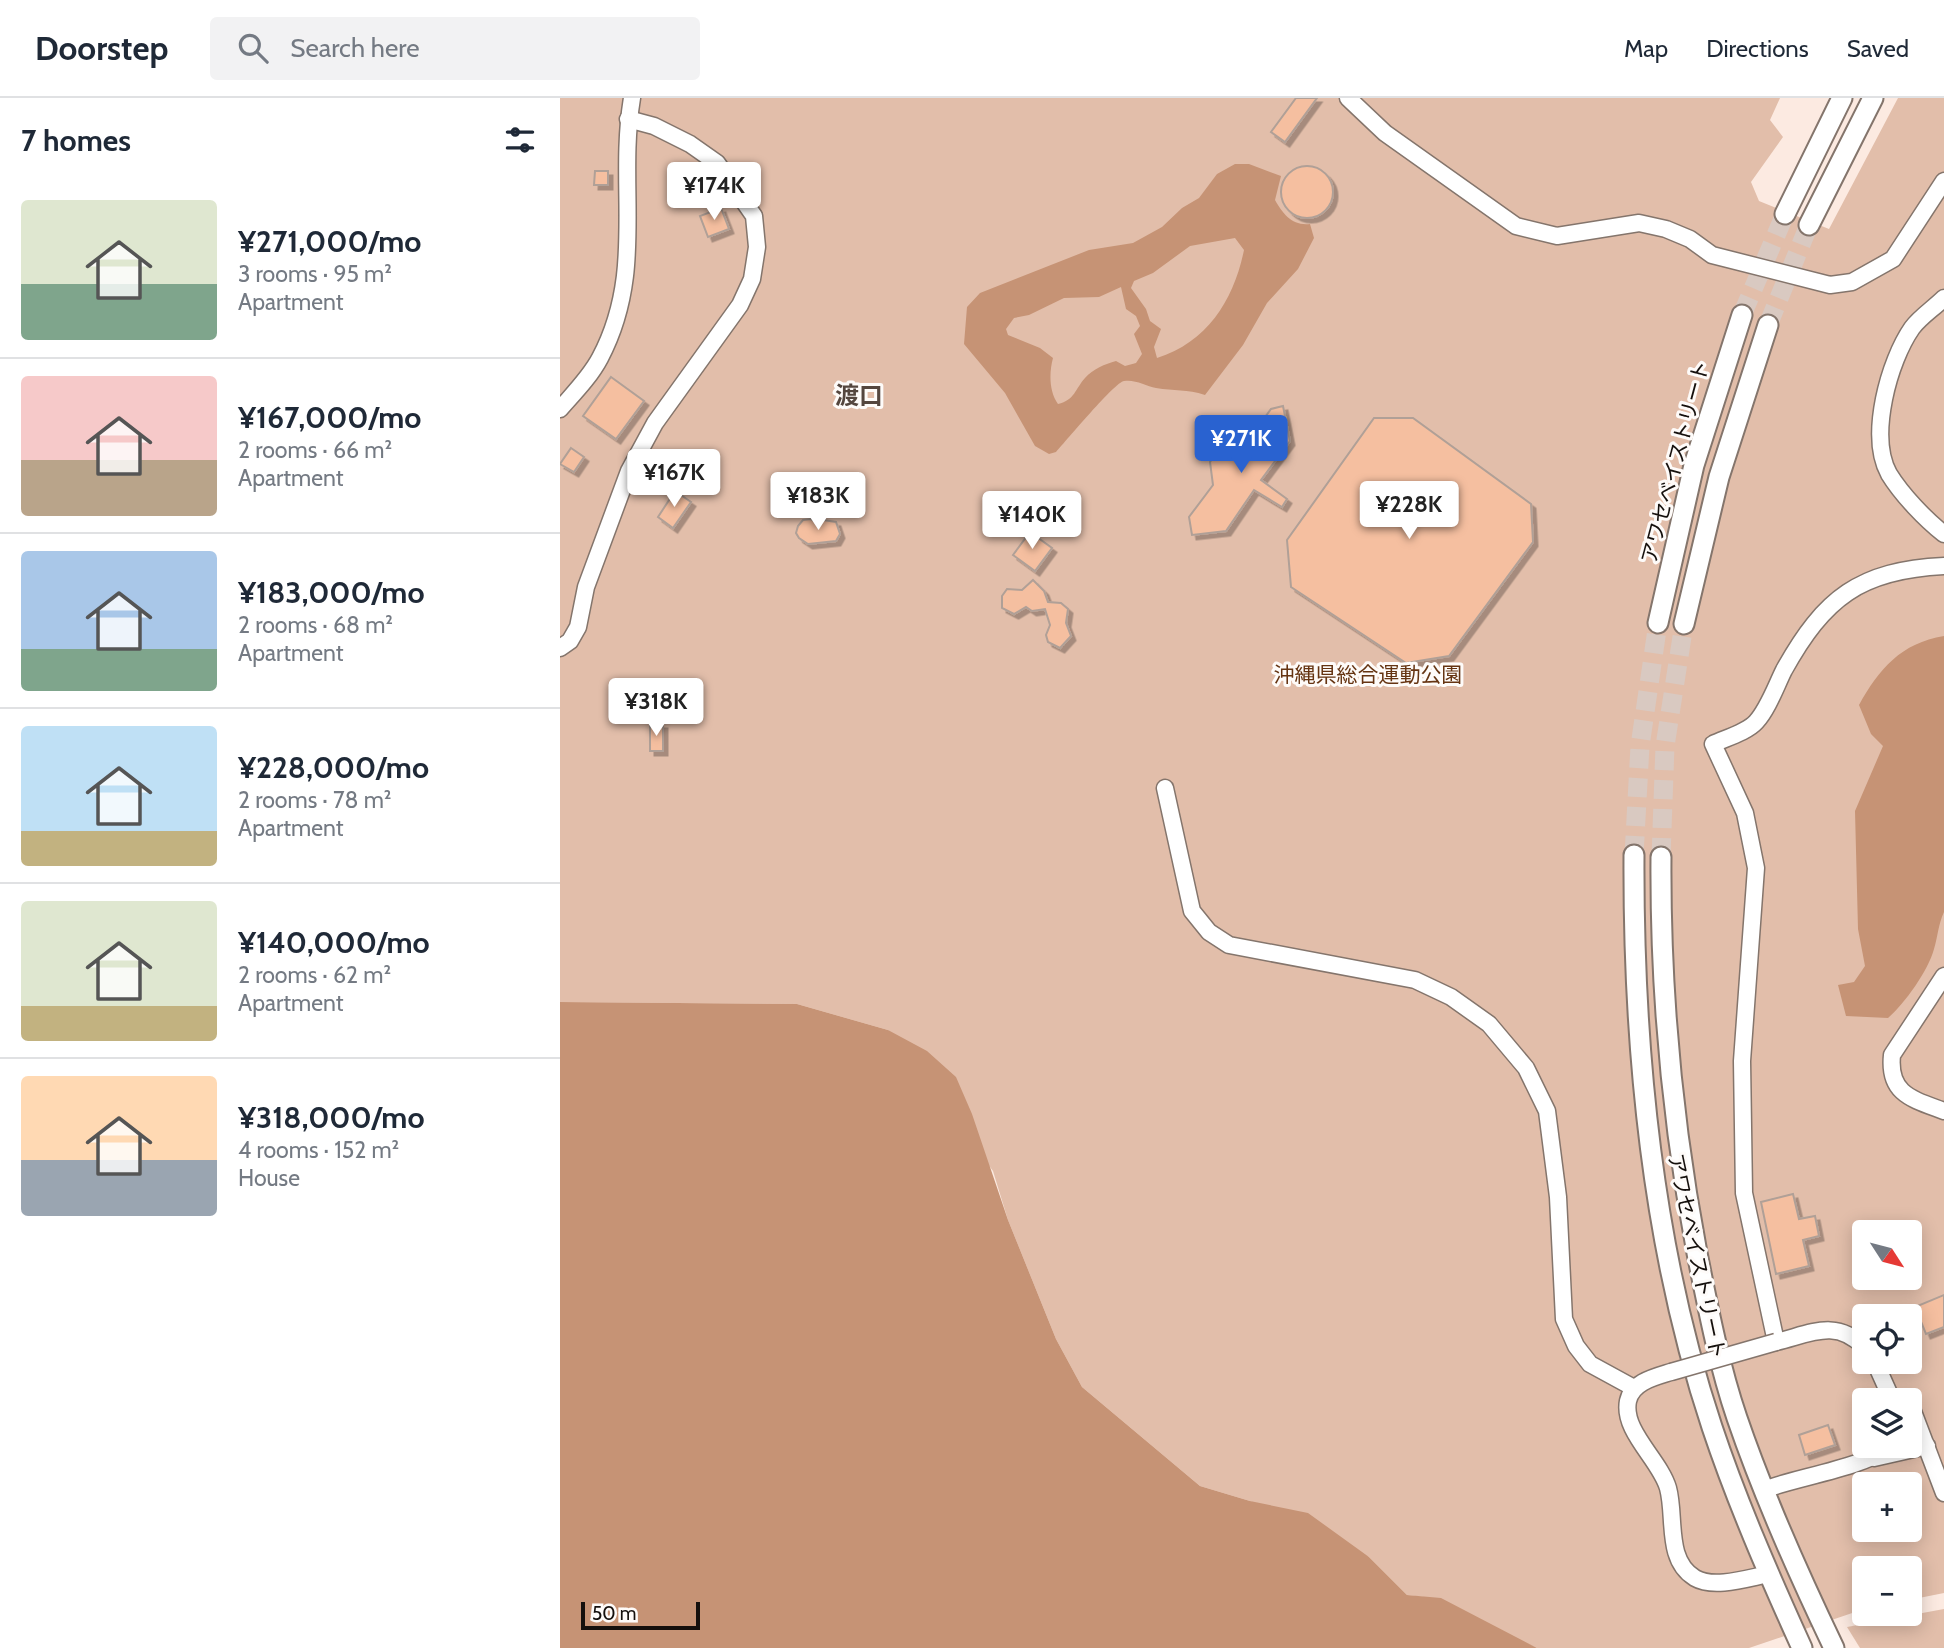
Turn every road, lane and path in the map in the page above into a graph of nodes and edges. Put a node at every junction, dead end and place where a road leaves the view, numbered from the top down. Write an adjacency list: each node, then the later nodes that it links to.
1 (632, 98): 5 (lane)
2 (1348, 98): 6 (lane)
3 (1842, 98): 7 (main road)
4 (1873, 98): 8 (main road)
5 (628, 118): 12 (lane); 17 (lane)
6 (1944, 181)
7 (1784, 214)
8 (1809, 225)
9 (1944, 298): 13 (lane)
10 (1742, 315): 15 (main road, アワセベイストリート)
11 (1768, 325): 16 (main road)
12 (560, 409)
13 (1944, 534)
14 (1944, 566): 24 (lane)
15 (1658, 623)
16 (1684, 624)
17 (560, 648)
18 (1165, 788): 25 (lane)
19 (1634, 855): 31 (main road, アワセベイストリート)
20 (1661, 857): 29 (main road, アワセベイストリート)
21 (1944, 975): 22 (lane)
22 (1944, 1111)
23 (1852, 1336): 24 (lane)
24 (1776, 1342): 25 (lane, bridge)
25 (1634, 1388): 31 (lane)
26 (1922, 1433): 27 (lane)
27 (1927, 1446): 28 (lane); 30 (lane)
28 (1872, 1459): 29 (lane)
29 (1764, 1490): 33 (main road, アワセベイストリート)
30 (1944, 1493)
31 (1769, 1574): 32 (main road, アワセベイストリート)
32 (1802, 1648)
33 (1834, 1648)

